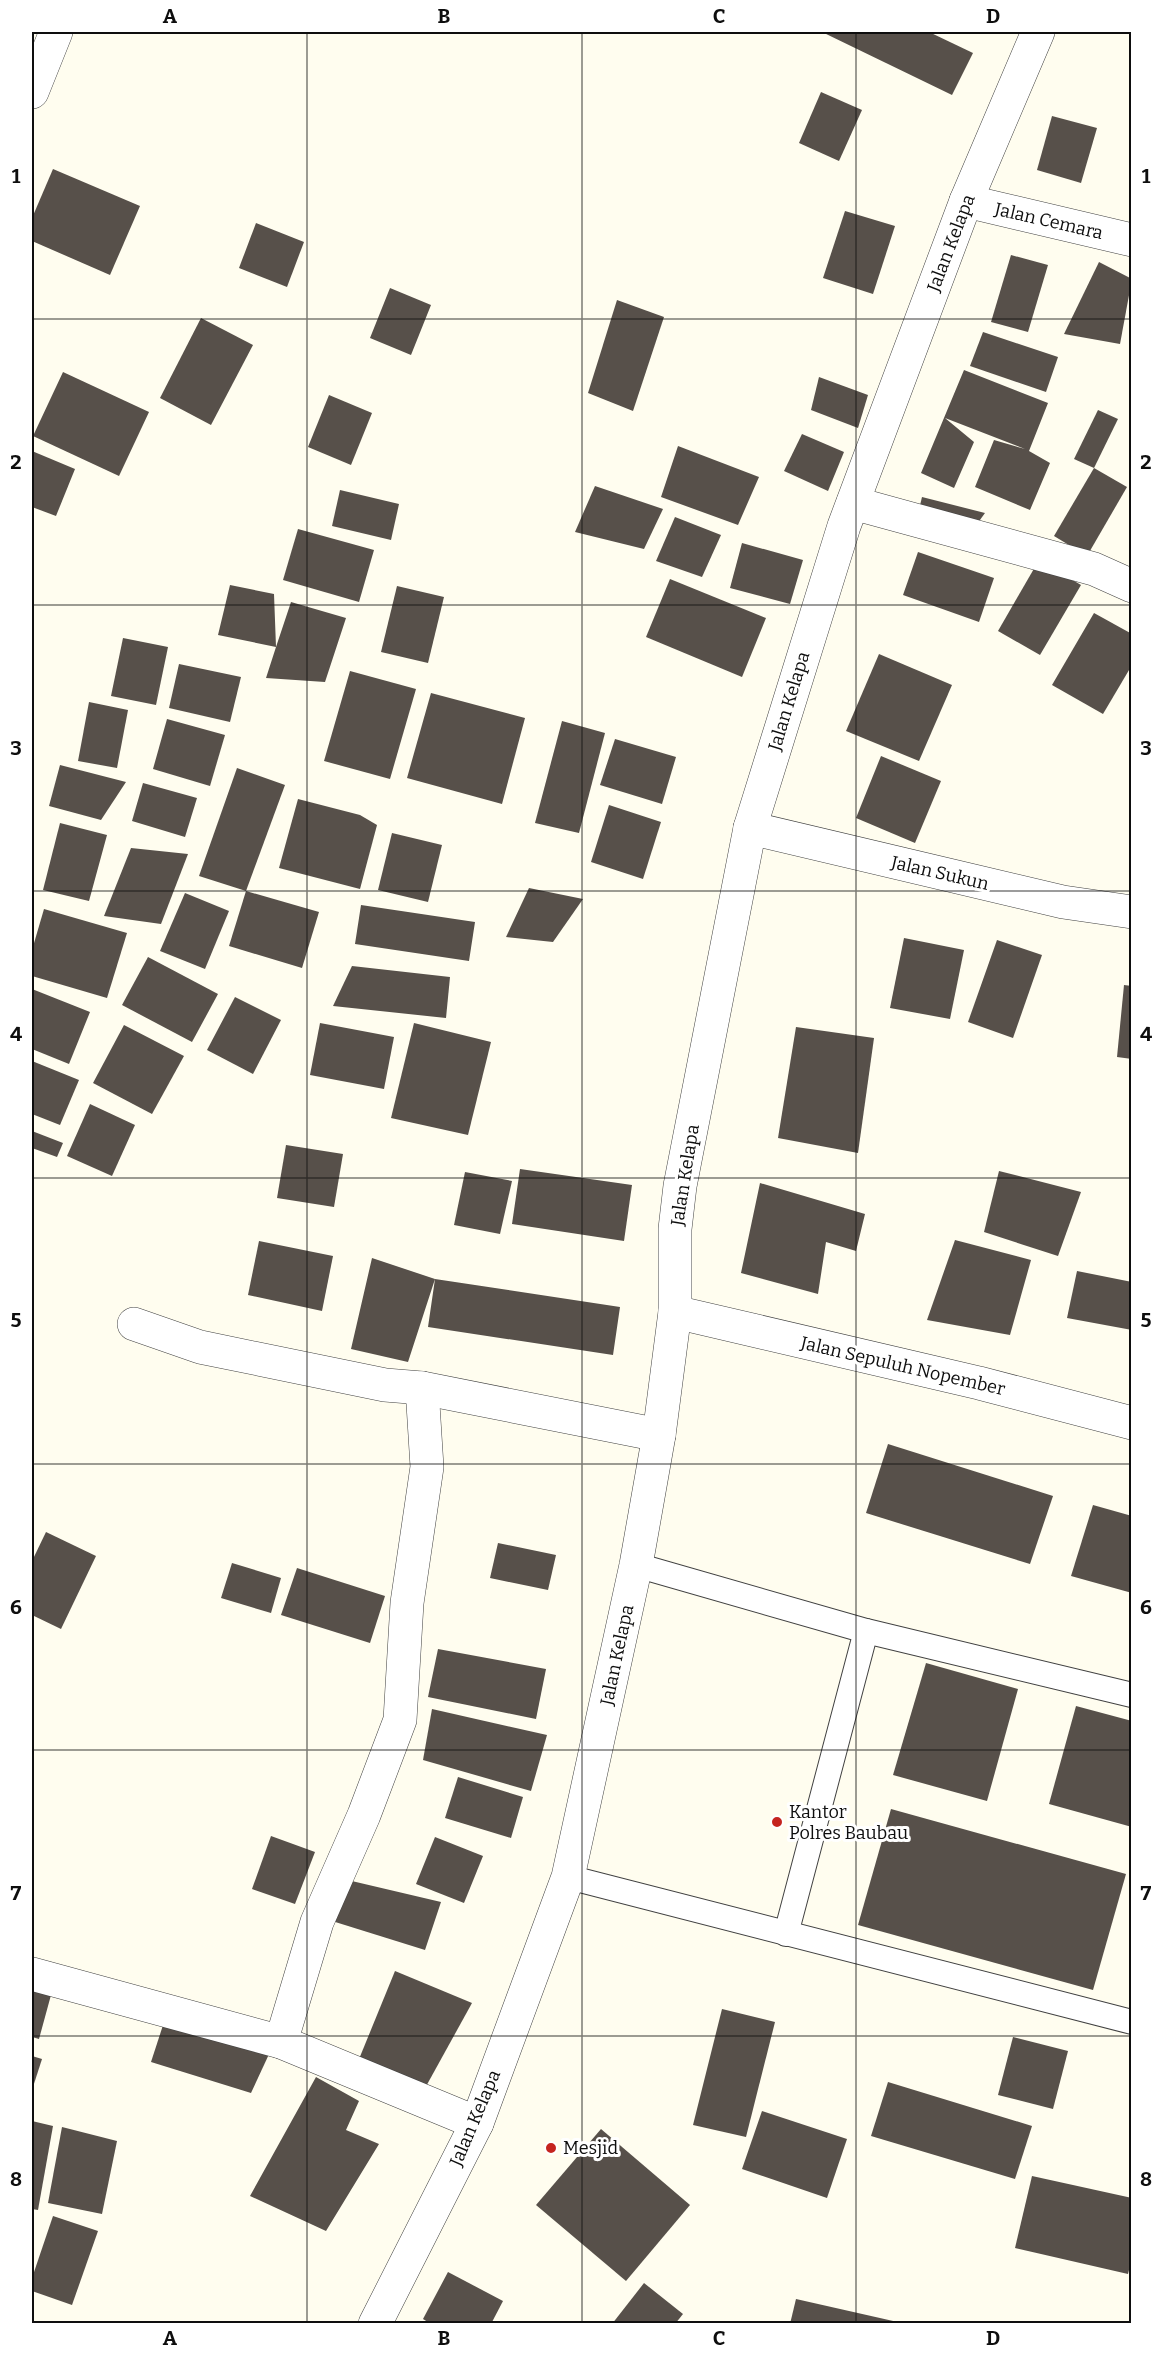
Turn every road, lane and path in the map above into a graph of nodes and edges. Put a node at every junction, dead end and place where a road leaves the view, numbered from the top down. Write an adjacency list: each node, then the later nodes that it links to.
1 (56, 32): 3 (street)
2 (1038, 32): 4 (street, Jalan Kelapa)
3 (32, 92)
4 (966, 201): 5 (street, Jalan Cemara); 6 (street, Jalan Kelapa)
5 (1131, 240)
6 (853, 503): 7 (street); 8 (street, Jalan Kelapa)
7 (1131, 586)
8 (750, 828): 9 (street, Jalan Sukun); 10 (street, Jalan Kelapa)
9 (1131, 912)
10 (675, 1312): 13 (street, Jalan Sepuluh Nopember); 14 (street, Jalan Kelapa)
11 (134, 1324): 12 (street)
12 (422, 1388): 14 (street); 22 (street)
13 (1131, 1423)
14 (659, 1435): 15 (street, Jalan Kelapa)
15 (636, 1565): 16 (lane); 18 (street, Jalan Kelapa)
16 (866, 1631): 17 (lane); 19 (lane)
17 (1131, 1695)
18 (568, 1877): 19 (lane); 23 (street, Jalan Kelapa)
19 (786, 1934): 21 (lane)
20 (32, 1974): 22 (street)
21 (1131, 2022)
22 (281, 2042): 23 (street)
23 (477, 2123): 24 (street, Jalan Kelapa)
24 (375, 2324)

